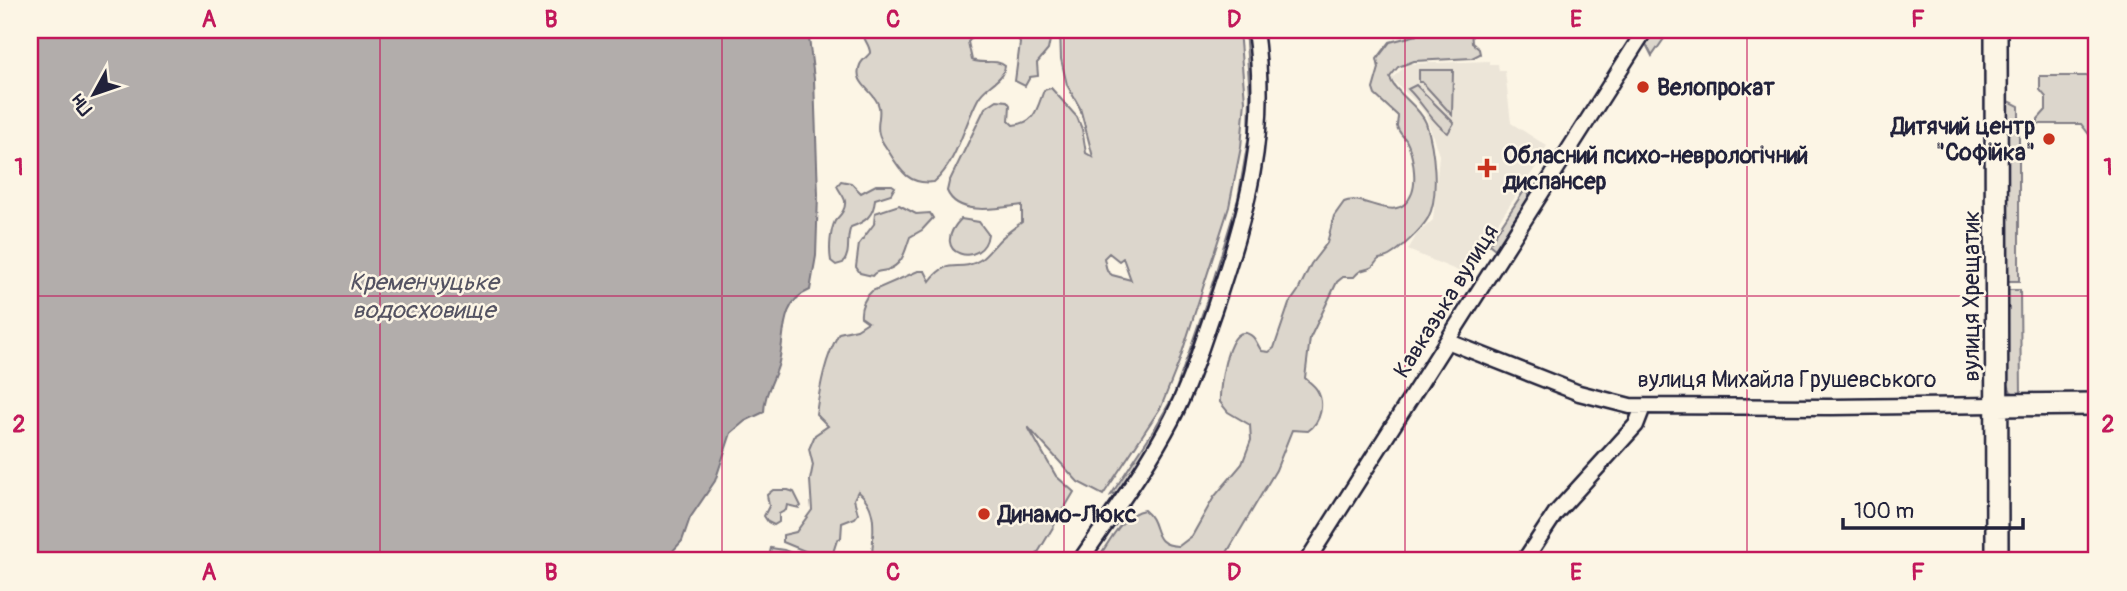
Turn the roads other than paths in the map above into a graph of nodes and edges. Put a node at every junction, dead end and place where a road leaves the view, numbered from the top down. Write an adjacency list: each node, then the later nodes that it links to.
1 (1255, 30): 8 (street)
2 (1645, 30): 4 (street, Кавказька вулиця)
3 (1996, 30): 6 (main road, вулиця Хрещатик)
4 (1447, 341): 7 (street, вулиця Михайла Грушевського); 9 (street, Кавказька вулиця)
5 (2097, 404): 6 (main road, вулиця Михайла Грушевського)
6 (1997, 405): 7 (street, вулиця Михайла Грушевського); 11 (main road, вулиця Хрещатик)
7 (1643, 407): 10 (street)
8 (1080, 561)
9 (1307, 561)
10 (1524, 561)
11 (1997, 561)

